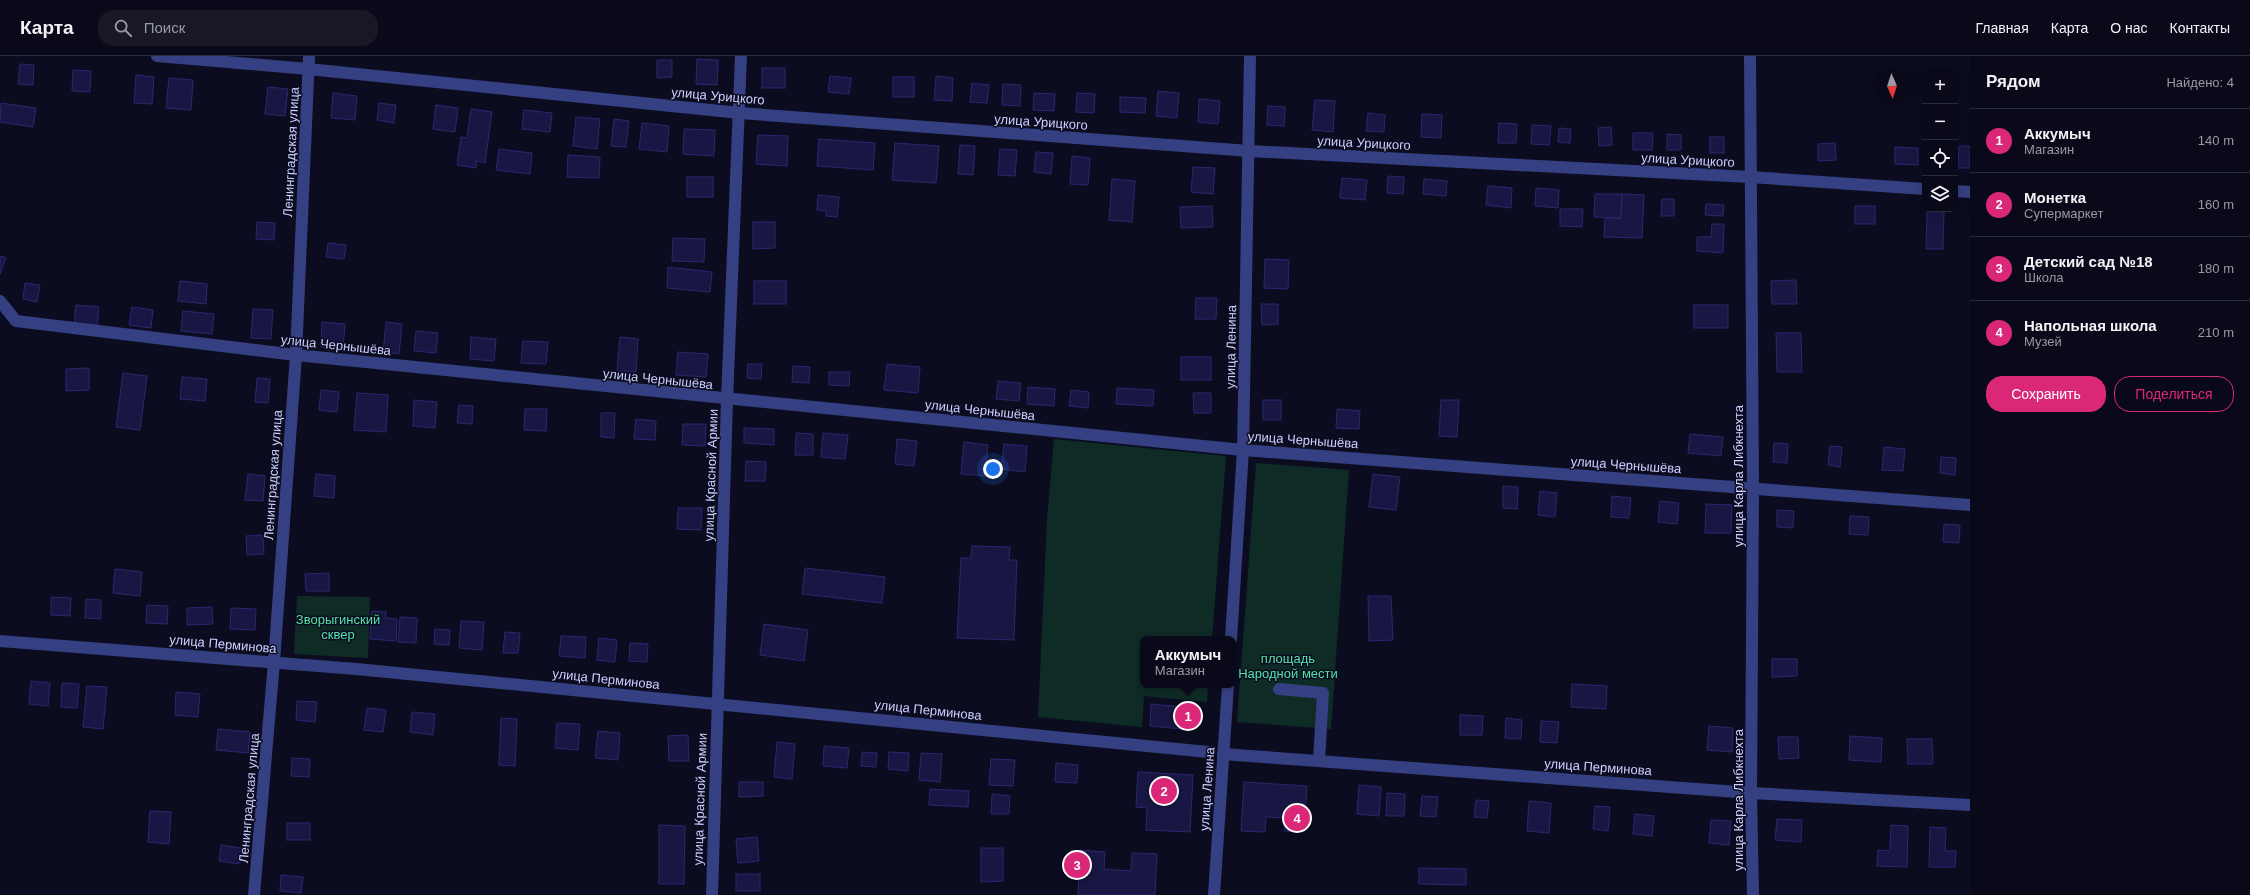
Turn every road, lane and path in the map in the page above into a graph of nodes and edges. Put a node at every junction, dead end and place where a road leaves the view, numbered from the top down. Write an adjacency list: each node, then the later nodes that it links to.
1 (157, 56): 6 (street, улица Урицкого)
2 (309, 56): 6 (street, Ленинградская улица)
3 (741, 56): 7 (street, улица Красной Армии)
4 (1250, 56): 8 (street, улица Ленина)
5 (1750, 56): 9 (street, улица Карла Либкнехта)
6 (308, 69): 7 (street, улица Урицкого); 14 (street, Ленинградская улица)
7 (740, 113): 8 (street, улица Урицкого); 15 (street, улица Красной Армии)
8 (1249, 151): 9 (street, улица Урицкого); 16 (street, улица Ленина)
9 (1750, 177): 10 (street, улица Урицкого); 17 (street, улица Карла Либкнехта)
10 (1922, 189)
11 (1958, 191): 12 (street)
12 (1970, 192)
13 (0, 301): 14 (street, улица Чернышёва)
14 (296, 356): 15 (street, улица Чернышёва); 21 (street, Ленинградская улица)
15 (727, 400): 16 (street, улица Чернышёва); 24 (street, улица Красной Армии)
16 (1243, 450): 17 (street, улица Чернышёва); 19 (street, улица Ленина)
17 (1753, 489): 18 (street, улица Чернышёва); 28 (street, улица Карла Либкнехта)
18 (1970, 505)
19 (1231, 636)
20 (0, 640): 21 (street, улица Перминова)
21 (274, 662): 24 (street, улица Перминова); 30 (street, Ленинградская улица)
22 (1228, 688): 26 (street, улица Ленина)
23 (1279, 689): 27 (street)
24 (717, 704): 25 (street, улица Перминова); 31 (street, улица Красной Армии)
25 (1208, 752)
26 (1223, 754): 27 (street, улица Перминова); 32 (street, улица Ленина)
27 (1319, 761): 28 (street, улица Перминова)
28 (1751, 793): 29 (street, улица Перминова); 33 (street, улица Карла Либкнехта)
29 (1970, 805)
30 (254, 895)
31 (712, 895)
32 (1214, 895)
33 (1753, 895)

